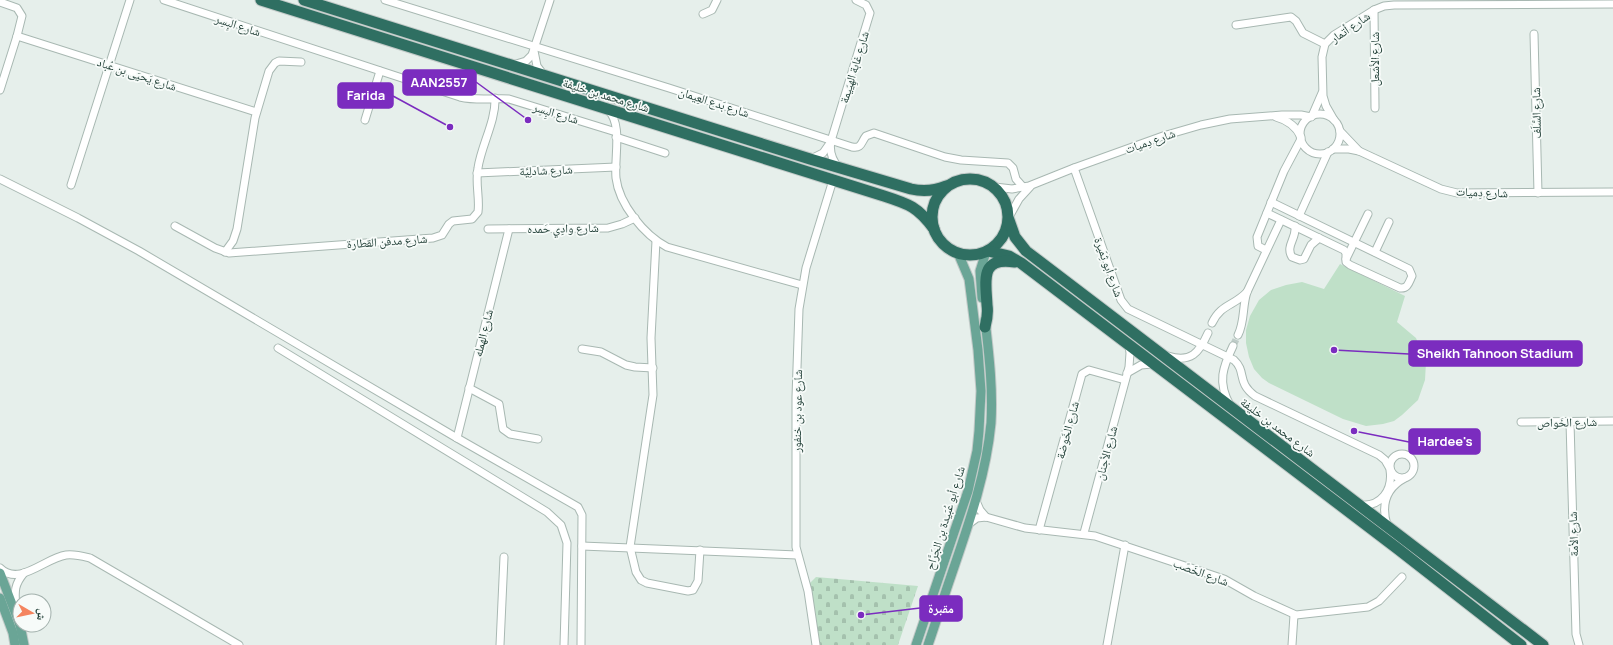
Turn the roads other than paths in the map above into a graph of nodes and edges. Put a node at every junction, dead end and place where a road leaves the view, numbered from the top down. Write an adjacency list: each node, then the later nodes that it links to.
1 (130, 0): 20 (street)
2 (164, 0): 22 (street, شارع البِسِر)
3 (261, 0): 27 (highway, شارع محمد بن خليفة)
4 (304, 0): 21 (highway, شارع محمد بن خليفة)
5 (385, 0): 18 (street, شارع بَدع العِيمان)
6 (550, 0): 18 (street)
7 (717, 0): 13 (street)
8 (856, 0): 38 (street, شارع غابة الهِيَيمة)
9 (0, 2): 16 (street)
10 (1536, 2): 11 (street, شارع أتمار); 12 (street, شارع أتمار)
11 (1613, 4)
12 (1374, 10): 17 (street, شارع أتمار); 28 (street, شارع الأشعل)
13 (703, 14)
14 (1236, 25): 17 (street)
15 (1534, 34): 55 (street, شارع السَّلَف)
16 (17, 36): 20 (street, شارع يَحيَى بن عُباد); 24 (street)
17 (1325, 44): 25 (street, شارع أتمار)
18 (535, 49): 21 (street); 23 (street); 38 (street, شارع بَدع العِيمان)
19 (301, 62): 29 (street)
20 (108, 65): 29 (street, شارع يَحيَى بن عُباد); 49 (street)
21 (513, 65): 23 (highway, شارع محمد بن خليفة)
22 (380, 71): 26 (street, شارع البِسِر); 33 (street)
23 (543, 74): 42 (highway, شارع محمد بن خليفة)
24 (0, 90)
25 (1323, 91): 31 (street, شارع أتمار); 34 (street, شارع أتمار)
26 (495, 98): 36 (street, شارع البِسِر); 46 (street, شارع مدفن القطارة)
27 (607, 108): 32 (highway, شارع محمد بن خليفة); 36 (street)
28 (1375, 108)
29 (256, 112): 74 (street)
30 (1272, 116): 31 (street, شارع دِميات); 37 (street, شارع دِميات); 45 (street, شارع دِميات)
31 (1311, 116): 34 (street); 37 (street)
32 (633, 117): 36 (street); 48 (highway, شارع محمد بن خليفة)
33 (365, 120)
34 (1334, 120): 35 (street)
35 (1340, 131): 39 (street); 40 (street, شارع دِميات)
36 (616, 134): 41 (street, شارع البِسِر); 43 (street)
37 (1301, 138): 39 (street); 56 (street)
38 (831, 141): 42 (street, شارع غابة الهِيَيمة); 44 (street, شارع غابة الهِيَيمة); 53 (street, شارع بَدع العِيمان)
39 (1330, 151): 40 (street, شارع دِميات); 59 (street)
40 (1359, 151): 55 (street, شارع دِميات)
41 (666, 153)
42 (810, 159): 44 (highway, شارع محمد بن خليفة)
43 (616, 168): 46 (street, شارع شادلِيَّة); 60 (street)
44 (839, 168): 51 (highway, شارع محمد بن خليفة)
45 (1074, 168): 50 (street, شارع دِميات); 87 (street, شارع أبو ثِمَيرة)
46 (477, 173): 74 (street, شارع مدفن القطارة)
47 (0, 179): 104 (street)
48 (833, 180): 68 (highway, شارع محمد بن خليفة); 79 (street, شارع عود بن خنفور)
49 (71, 185)
50 (1033, 185): 53 (street, شارع دِميات); 61 (street, شارع دِميات)
51 (946, 186): 52 (highway); 68 (highway)
52 (995, 186): 53 (street, شارع دِميات); 61 (highway)
53 (1024, 188)
54 (1613, 192): 55 (street, شارع دِميات)
55 (1538, 193)
56 (1271, 202): 57 (street); 59 (street)
57 (1267, 213): 62 (street); 72 (street)
58 (1368, 214): 71 (street)
59 (1299, 216): 71 (street)
60 (635, 218): 67 (street, شارع وادِي حَمده); 70 (street)
61 (1009, 219): 73 (highway); 93 (highway, شارع محمد بن خليفة)
62 (1281, 220): 65 (street); 72 (street)
63 (1389, 222): 75 (street)
64 (175, 226): 74 (street, شارع مدفن القطارة)
65 (1295, 226): 69 (street); 69 (street)
66 (488, 229): 67 (street, شارع وادِي حَمده)
67 (509, 229): 99 (street, شارع الهمله)
68 (934, 229): 76 (highway)
69 (1319, 238): 77 (street)
70 (656, 241): 79 (street); 96 (street)
71 (1354, 242): 75 (street); 77 (street)
72 (1266, 250): 80 (street)
73 (987, 251): 76 (highway); 78 (highway); 84 (main road, شارع أبو عُبَيدة بن الجَرَّاح)
74 (225, 252)
75 (1375, 252): 77 (street)
76 (958, 253): 140 (main road, شارع أبو عُبَيدة بن الجَرَّاح)
77 (1346, 259)
78 (1021, 263): 84 (highway); 88 (highway)
79 (802, 285): 122 (street, شارع عود بن خنفور)
80 (1247, 292): 81 (street); 82 (street)
81 (1226, 306): 82 (street); 83 (street)
82 (1244, 315): 86 (street)
83 (1212, 323)
84 (985, 327): 111 (main road, شارع أبو عُبَيدة بن الجَرَّاح)
85 (1208, 333): 87 (street)
86 (1238, 336)
87 (1203, 345): 92 (street); 94 (street, شارع أبو ثِمَيرة)
88 (1129, 346): 95 (highway); 97 (street, شارع الأجنان)
89 (1233, 346): 94 (street)
90 (278, 348): 137 (street)
91 (582, 349): 96 (street)
92 (1197, 353): 93 (street); 98 (street)
93 (1164, 355): 100 (highway, شارع محمد بن خليفة)
94 (1228, 356): 98 (street); 106 (street, شارع أبو ثِمَيرة)
95 (1152, 364): 97 (street); 144 (highway)
96 (653, 368): 120 (street)
97 (1126, 376): 116 (street, شارع الخَوضة); 117 (street, شارع الأجنان)
98 (1222, 376): 100 (street)
99 (469, 388): 104 (street, شارع الهمله); 105 (street)
100 (1232, 408): 112 (highway, شارع محمد بن خليفة)
101 (1613, 421): 103 (street, شارع الخَواص)
102 (1521, 422): 103 (street, شارع الخَواص)
103 (1570, 422): 146 (street, شارع الأمة)
104 (457, 438): 119 (street)
105 (538, 440)
106 (1379, 455): 107 (street, شارع أبو ثِمَيرة); 108 (street, شارع أبو ثِمَيرة)
107 (1396, 455): 108 (street); 109 (street)
108 (1389, 469): 109 (street); 110 (street)
109 (1405, 478): 110 (street)
110 (1388, 493): 112 (street); 115 (street)
111 (976, 501): 113 (street); 114 (main road, شارع أبو عُبَيدة بن الجَرَّاح)
112 (1360, 505): 115 (highway, شارع محمد بن خليفة)
113 (986, 517): 114 (street); 116 (street, شارع الخَصَب)
114 (970, 523): 141 (main road, شارع أبو عُبَيدة بن الجَرَّاح)
115 (1387, 525): 145 (highway, شارع محمد بن خليفة)
116 (1040, 530): 117 (street, شارع الخَصَب)
117 (1084, 533): 118 (street, شارع الخَصَب)
118 (1125, 545): 131 (street, شارع الخَصَب); 142 (street)
119 (582, 546): 120 (street); 138 (street)
120 (630, 547): 121 (street); 121 (street)
121 (700, 550): 122 (street)
122 (797, 555): 139 (street, شارع عود بن خنفور)
123 (504, 557): 136 (street)
124 (0, 568): 126 (street)
125 (0, 573): 130 (main road)
126 (24, 573): 128 (street); 135 (street)
127 (1402, 577): 131 (street, شارع الخَصَب)
128 (14, 593)
129 (0, 598): 133 (main road)
130 (12, 602)
131 (1294, 615): 143 (street)
132 (22, 633): 134 (main road)
133 (15, 645)
134 (24, 645)
135 (239, 645)
136 (500, 645)
137 (564, 645)
138 (581, 645)
139 (816, 645)
140 (916, 645)
141 (928, 645)
142 (1107, 645)
143 (1292, 645)
144 (1521, 645)
145 (1543, 645)
146 (1579, 645)

